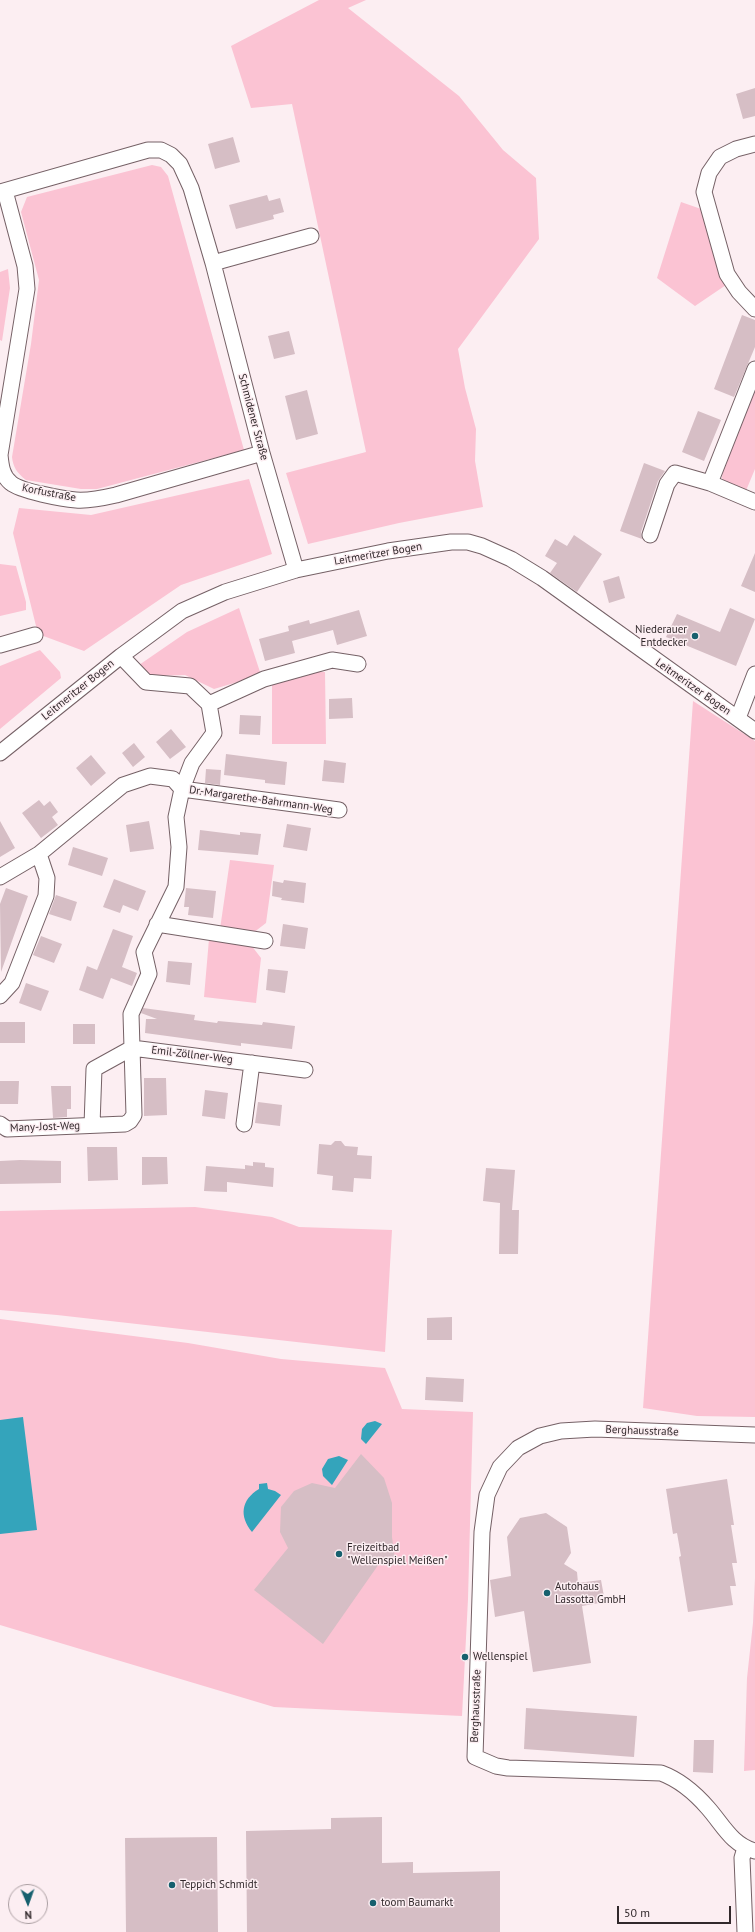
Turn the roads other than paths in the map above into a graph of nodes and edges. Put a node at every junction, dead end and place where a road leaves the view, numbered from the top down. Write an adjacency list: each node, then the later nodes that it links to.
1 (755, 144): 5 (street)
2 (2, 191): 4 (street, Schmidener Straße); 7 (street, Korfustraße)
3 (311, 236): 4 (street)
4 (213, 263): 7 (street, Schmidener Straße)
5 (755, 309)
6 (755, 369): 8 (street)
7 (262, 453): 11 (street, Schmidener Straße)
8 (710, 483): 9 (street); 10 (street)
9 (755, 502)
10 (650, 535)
11 (296, 570): 14 (street, Leitmeritzer Bogen); 18 (street, Leitmeritzer Bogen)
12 (35, 635): 13 (street)
13 (0, 645)
14 (121, 656): 17 (street); 20 (street, Leitmeritzer Bogen)
15 (358, 664): 17 (street)
16 (755, 674): 18 (street)
17 (209, 704): 21 (street, Many-Jost-Weg)
18 (738, 718): 19 (street, Leitmeritzer Bogen)
19 (755, 731)
20 (0, 753)
21 (182, 789): 22 (street, Dr.-Margarethe-Bahrmann-Weg); 23 (street); 25 (street, Many-Jost-Weg)
22 (339, 810)
23 (40, 854): 24 (street); 27 (street)
24 (0, 877)
25 (157, 924): 26 (street); 28 (street, Many-Jost-Weg)
26 (265, 941)
27 (0, 996)
28 (132, 1048): 29 (street, Emil-Zöllner-Weg); 33 (street, Many-Jost-Weg); 33 (street, Many-Jost-Weg)
29 (252, 1063): 30 (street, Emil-Zöllner-Weg); 32 (street)
30 (305, 1070)
31 (0, 1124): 33 (street, Many-Jost-Weg)
32 (244, 1124)
33 (92, 1125)
34 (755, 1435): 35 (street, Berghausstraße)
35 (750, 1849): 36 (street, Berghausstraße)
36 (745, 1932)

